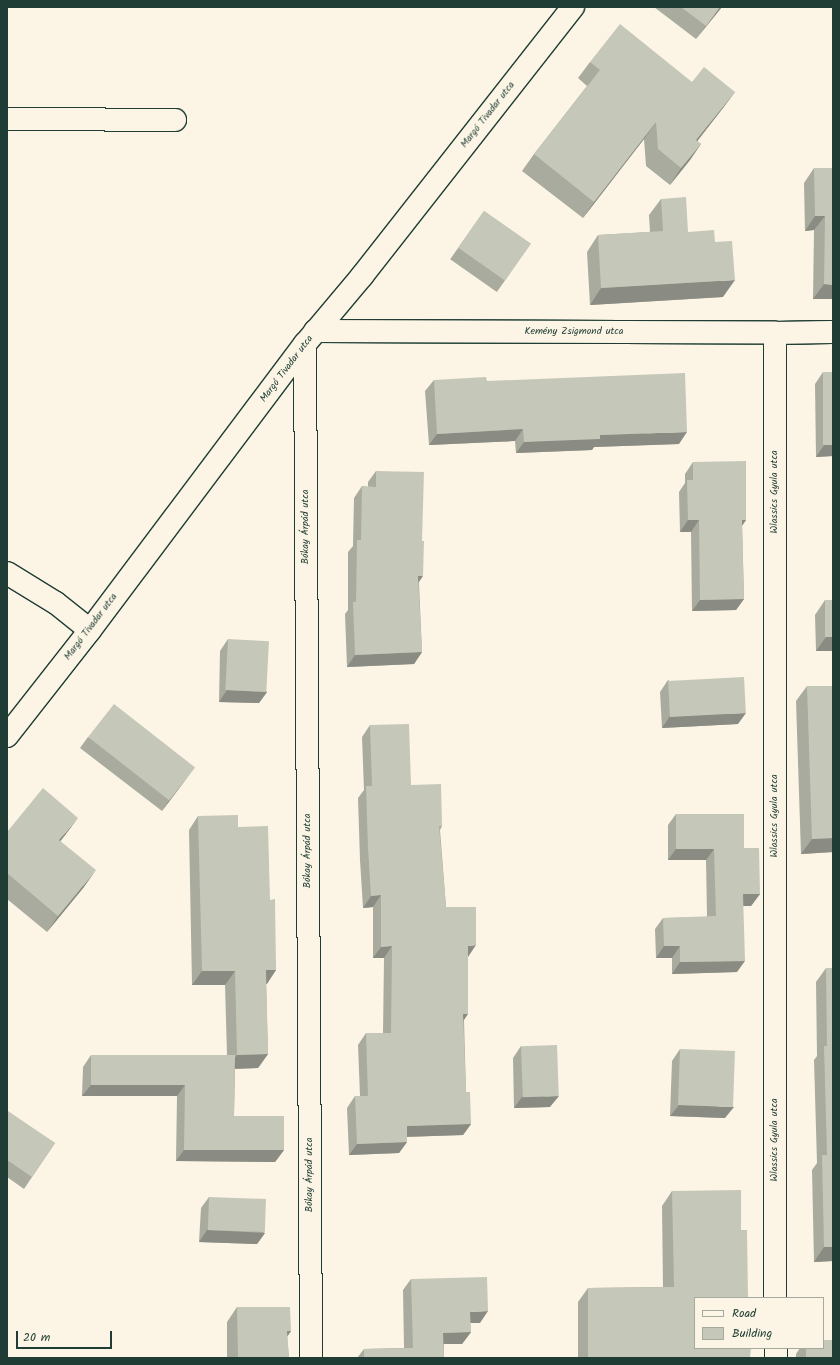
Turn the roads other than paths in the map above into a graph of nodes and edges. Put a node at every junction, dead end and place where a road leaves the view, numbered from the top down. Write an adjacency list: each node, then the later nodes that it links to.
1 (573, 7): 6 (street, Margó Tivadar utca)
2 (7, 119): 3 (street)
3 (175, 120)
4 (833, 332): 5 (street, Kemény Zsigmond utca)
5 (775, 333): 6 (street, Kemény Zsigmond utca); 10 (street, Wlassics Gyula utca)
6 (310, 338): 8 (street, Margó Tivadar utca); 11 (street, Bókay Árpád utca)
7 (7, 573): 8 (street)
8 (90, 630): 9 (street, Margó Tivadar utca)
9 (7, 736)
10 (776, 1297)
11 (311, 1358)

